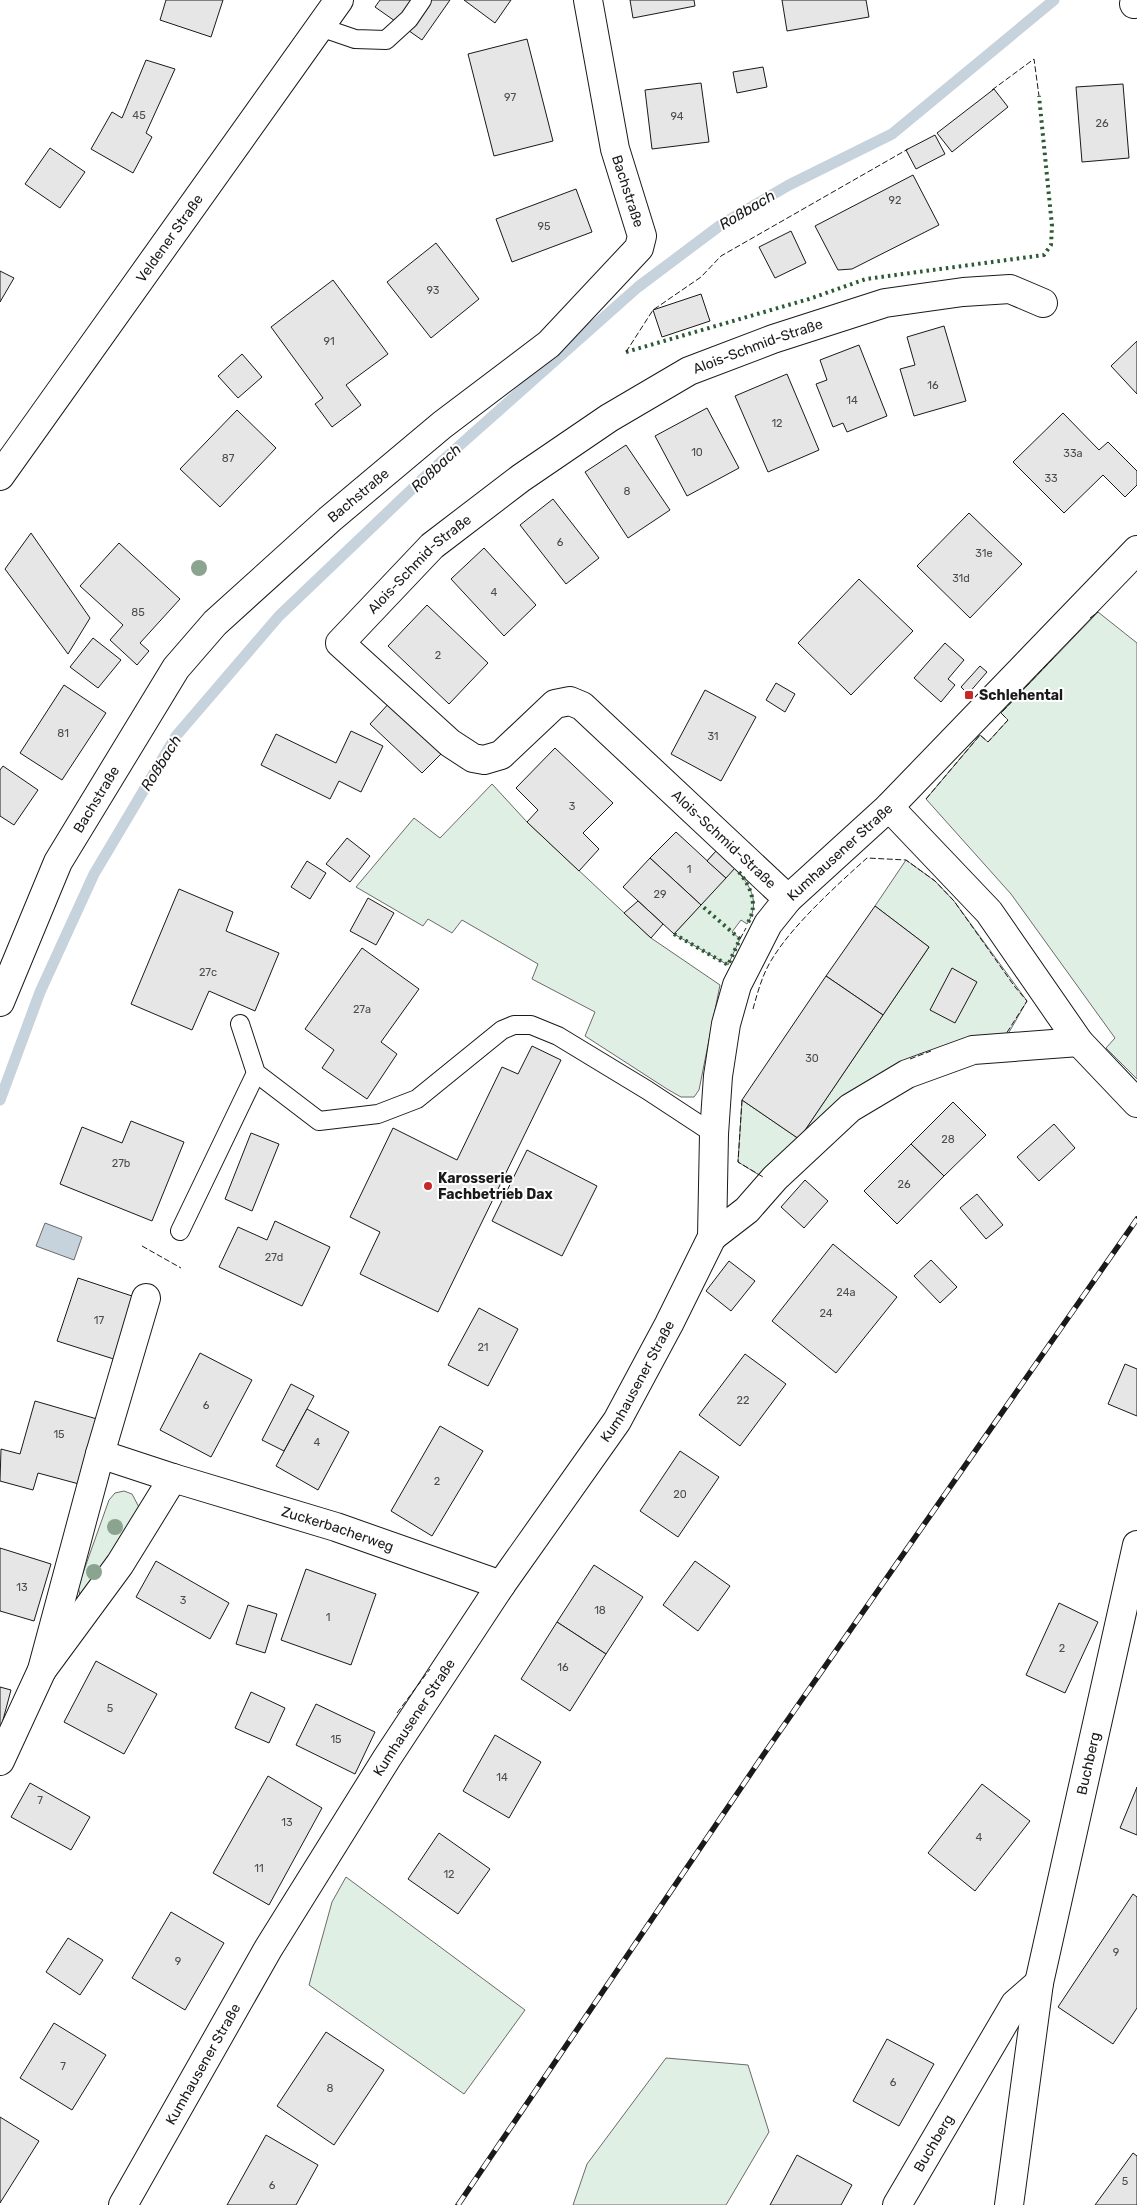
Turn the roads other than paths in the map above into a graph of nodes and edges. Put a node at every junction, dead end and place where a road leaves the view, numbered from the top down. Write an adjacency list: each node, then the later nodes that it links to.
1 (339, 0): 4 (street, Veldener Straße)
2 (422, 0): 4 (lane)
3 (588, 0): 10 (street, Bachstraße)
4 (320, 27): 6 (street, Veldener Straße)
5 (1043, 304): 9 (street, Alois-Schmid-Straße)
6 (0, 476)
7 (1137, 550): 8 (street, Kumhausener Straße)
8 (889, 807): 9 (street, Kumhausener Straße); 12 (street)
9 (788, 899): 15 (street, Kumhausener Straße)
10 (0, 1002)
11 (240, 1024): 13 (lane)
12 (1079, 1042): 14 (street); 17 (street, Kumhausener Straße)
13 (256, 1073): 15 (lane); 16 (lane)
14 (1137, 1104)
15 (714, 1134): 17 (street, Kumhausener Straße)
16 (180, 1231)
17 (712, 1237): 22 (street, Kumhausener Straße)
18 (146, 1298): 19 (street)
19 (100, 1454): 20 (street, Zuckerbacherweg); 23 (street)
20 (173, 1478): 22 (street, Zuckerbacherweg); 23 (street)
21 (1137, 1545): 25 (street, Buchberg)
22 (501, 1585): 26 (street, Kumhausener Straße)
23 (42, 1670): 24 (street)
24 (0, 1761)
25 (1039, 1983): 27 (street, Buchberg); 28 (street, Buchberg)
26 (123, 2205)
27 (897, 2205)
28 (1009, 2205)

